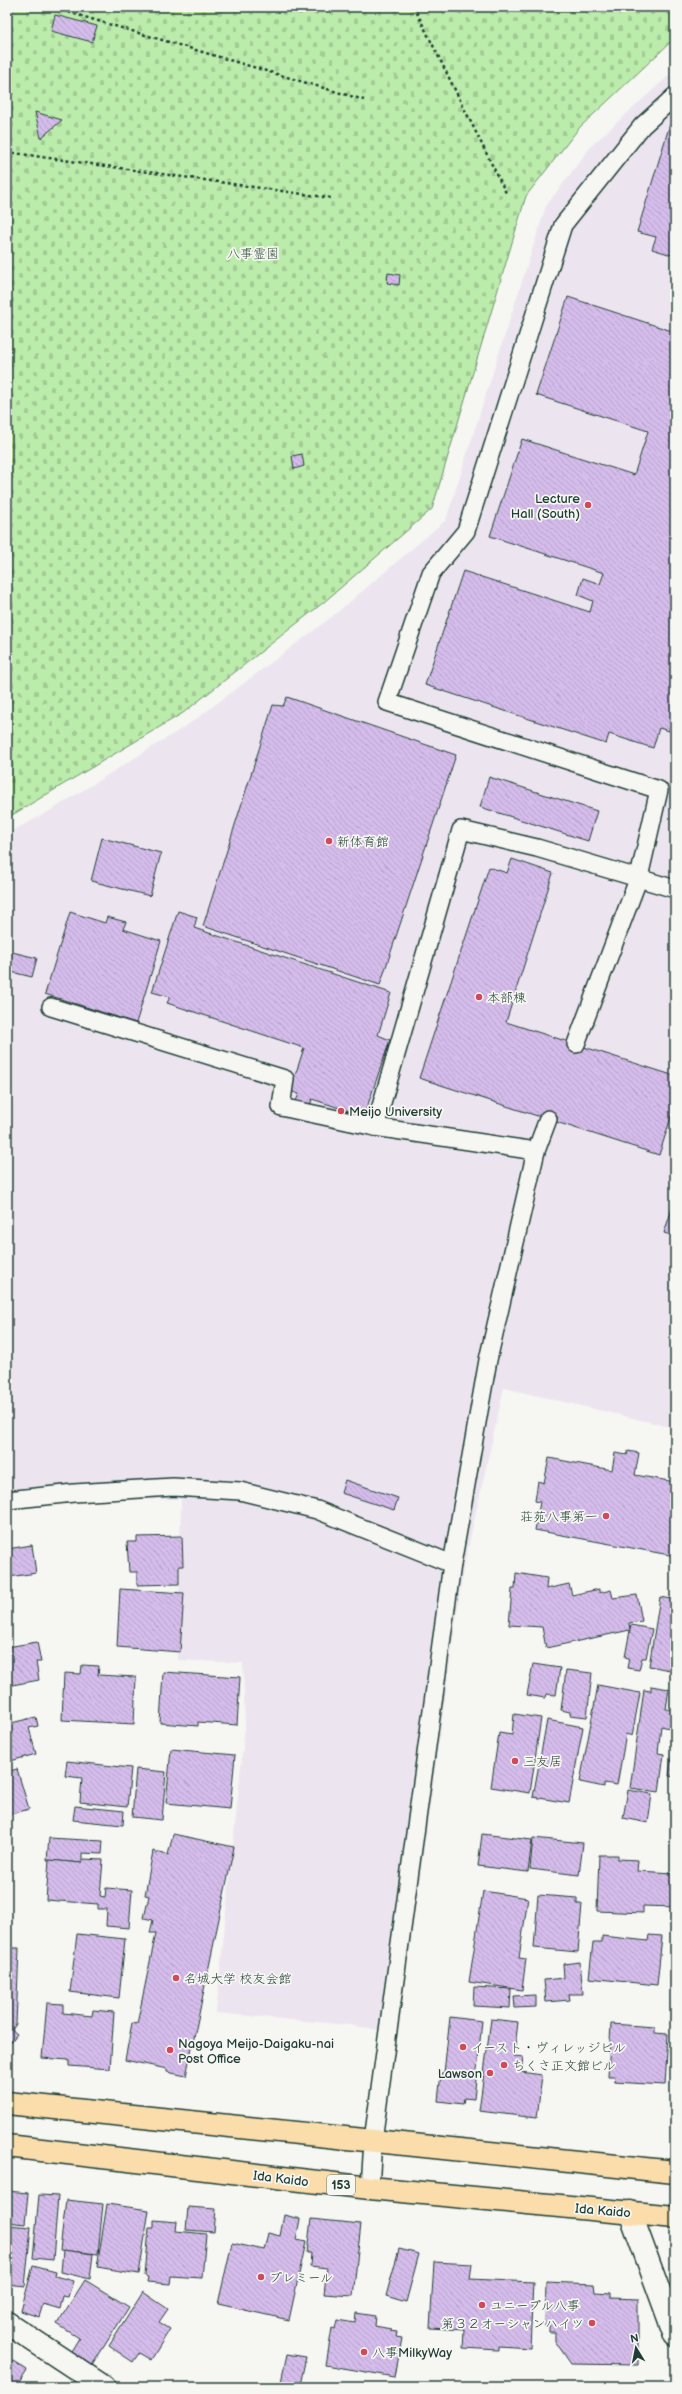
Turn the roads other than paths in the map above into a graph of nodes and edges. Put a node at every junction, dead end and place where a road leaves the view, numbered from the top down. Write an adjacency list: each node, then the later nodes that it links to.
1 (675, 96): 2 (lane)
2 (639, 877): 3 (lane); 5 (lane); 7 (lane)
3 (675, 889)
4 (51, 1006): 7 (lane)
5 (576, 1044)
6 (548, 1119): 8 (lane)
7 (375, 1127): 8 (lane)
8 (536, 1151): 10 (lane)
9 (7, 1500): 10 (lane)
10 (452, 1564): 12 (lane)
11 (7, 2103): 12 (highway)
12 (373, 2140): 14 (highway); 15 (lane)
13 (7, 2146): 15 (highway, Ida Kaido / 153)
14 (675, 2172)
15 (370, 2188): 16 (highway, Ida Kaido / 153)
16 (630, 2212): 17 (highway, Ida Kaido / 153); 19 (street)
17 (675, 2217)
18 (7, 2324): 20 (street)
19 (675, 2334)
20 (104, 2387)

